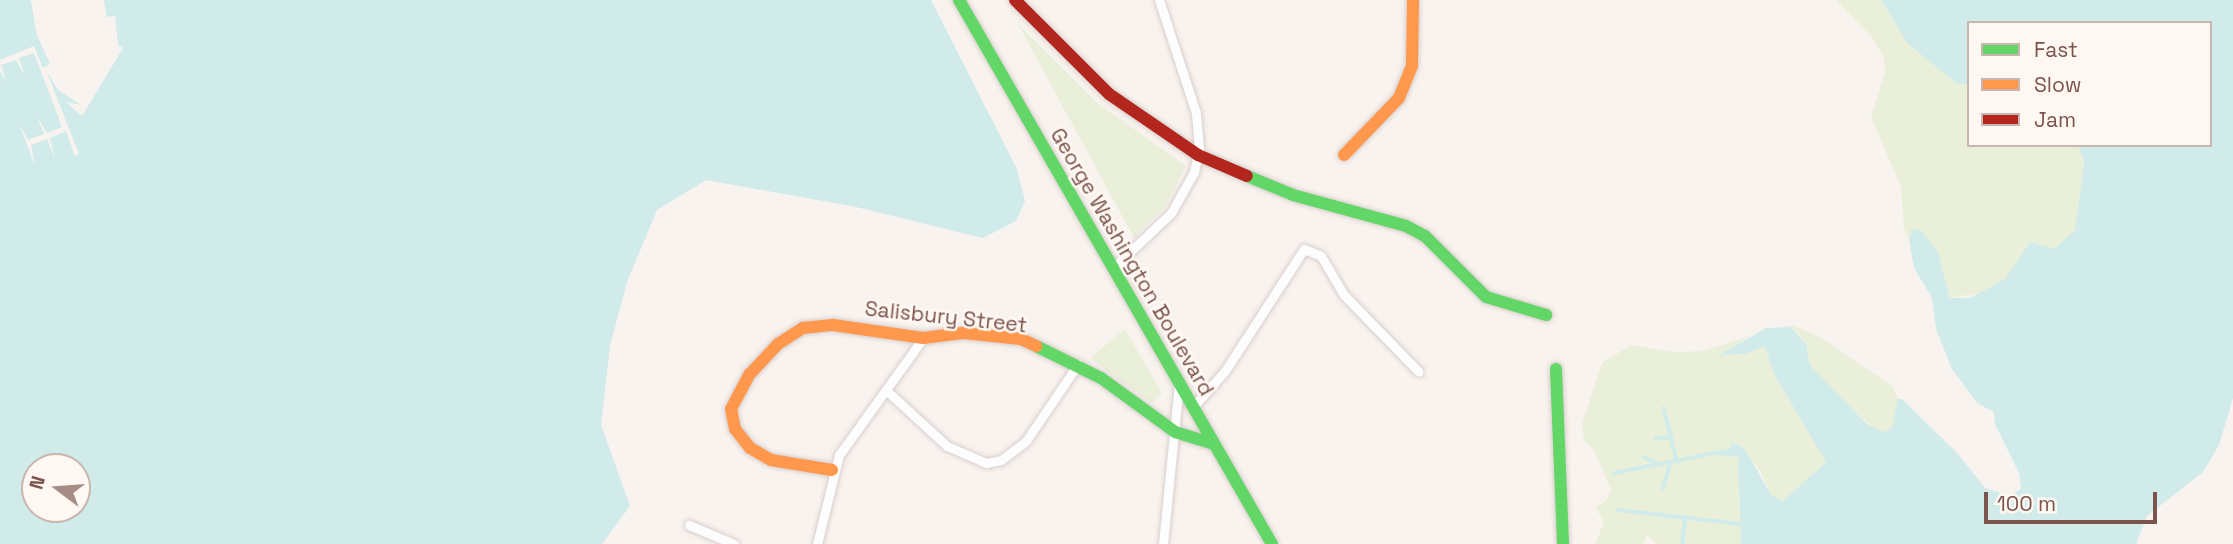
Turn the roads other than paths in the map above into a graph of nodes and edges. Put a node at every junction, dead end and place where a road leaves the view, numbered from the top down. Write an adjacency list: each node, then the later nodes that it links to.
1 (959, 0): 7 (street, George Washington Boulevard)
2 (1015, 0): 5 (street)
3 (1159, 0): 5 (street)
4 (1413, 3): 6 (street)
5 (1198, 155): 7 (street); 8 (street)
6 (1344, 155)
7 (1114, 267): 13 (street, George Washington Boulevard)
8 (1546, 315)
9 (923, 338): 10 (street, Salisbury Street); 14 (street); 18 (street, Salisbury Street)
10 (1078, 364): 14 (street); 16 (street, Salisbury Street)
11 (1556, 369): 24 (street)
12 (1419, 372): 15 (street)
13 (1179, 383): 15 (street, George Washington Boulevard); 16 (street)
14 (887, 391): 18 (street)
15 (1193, 407): 17 (street, George Washington Boulevard)
16 (1175, 432): 17 (street, Salisbury Street); 22 (street)
17 (1214, 444): 23 (street, George Washington Boulevard)
18 (832, 470): 21 (street)
19 (689, 526): 20 (street)
20 (734, 544)
21 (817, 544)
22 (1163, 544)
23 (1272, 544)
24 (1563, 544)

